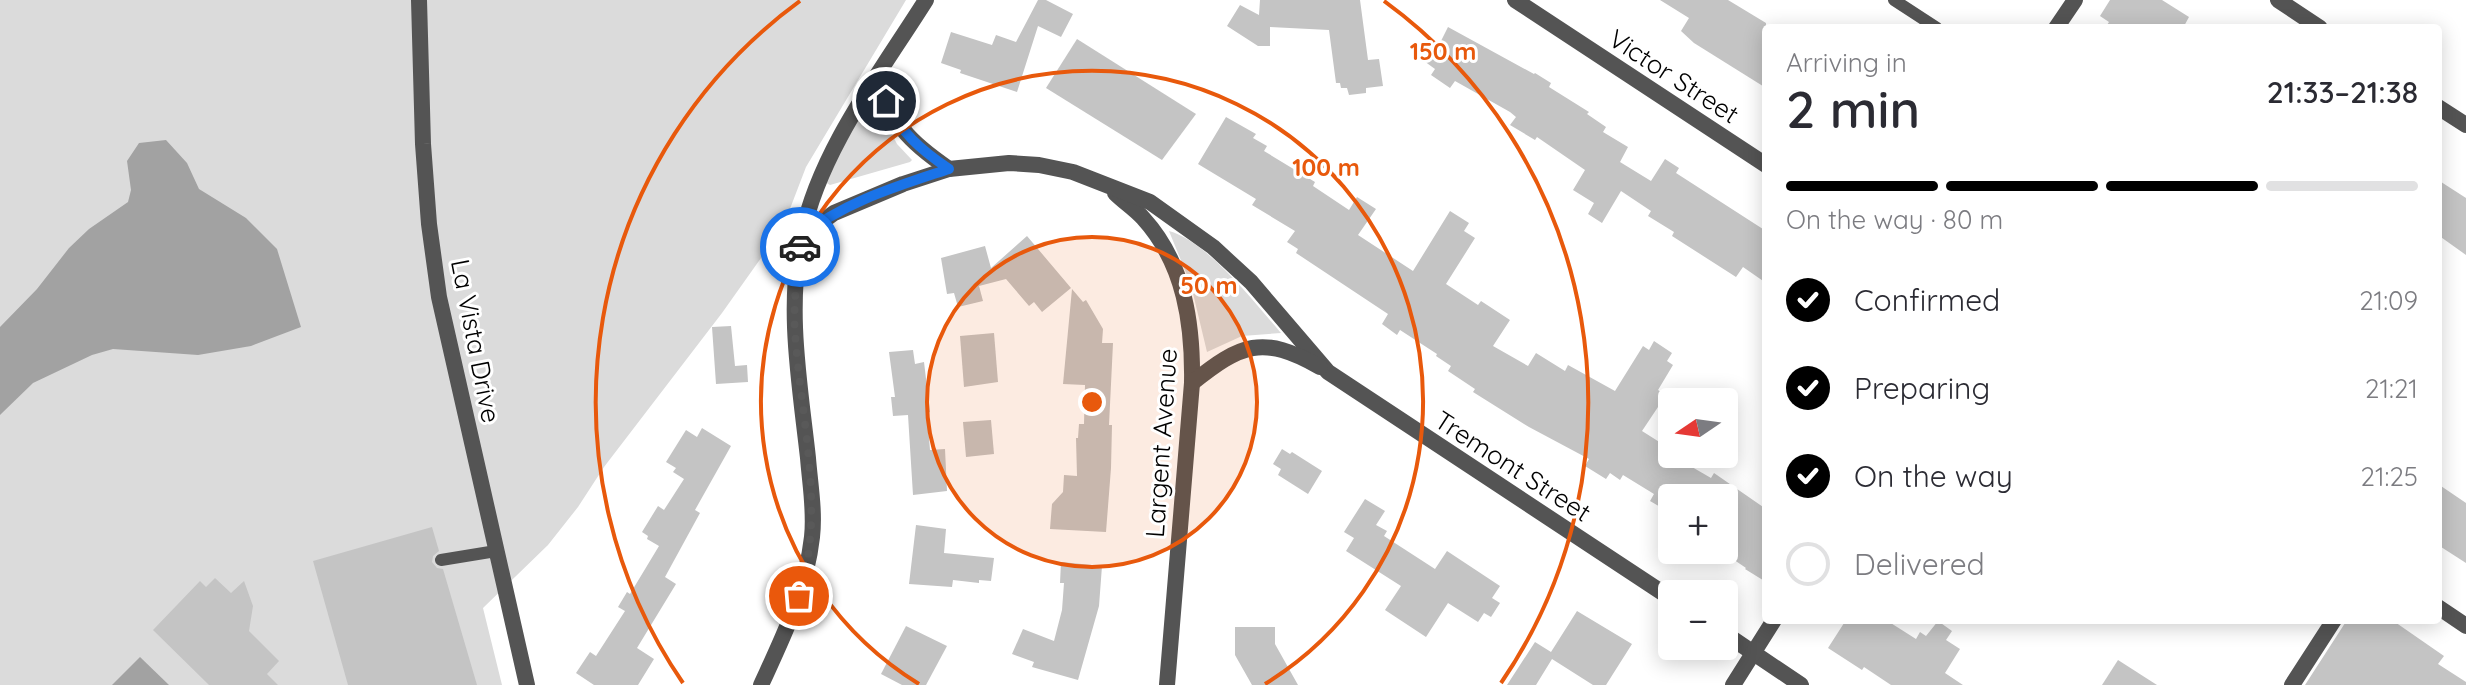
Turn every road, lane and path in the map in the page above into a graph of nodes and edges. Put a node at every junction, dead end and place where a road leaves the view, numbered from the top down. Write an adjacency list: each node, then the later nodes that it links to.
1 (419, 0): 19 (street, La Vista Drive)
2 (926, 0): 10 (street)
3 (1515, 0): 13 (street, Victor Street)
4 (1894, 0): 7 (lane)
5 (2075, 0): 8 (street)
6 (2278, 0): 9 (street)
7 (1931, 24)
8 (2059, 24)
9 (2314, 24)
10 (878, 76): 14 (street); 16 (street)
11 (2442, 110): 12 (street)
12 (2466, 125)
13 (1762, 162)
14 (949, 169): 15 (street, Tremont Street); 16 (street, Tremont Street)
15 (1105, 184): 17 (street, Tremont Street); 18 (street, Largent Avenue)
16 (801, 237): 30 (street)
17 (1328, 372): 18 (street, Tremont Street); 21 (street, Tremont Street)
18 (1192, 383): 28 (street, Largent Avenue)
19 (496, 551): 20 (lane); 29 (street, La Vista Drive)
20 (441, 560)
21 (1658, 590)
22 (2442, 610): 25 (street)
23 (1771, 624): 27 (street)
24 (2331, 624): 35 (street)
25 (2466, 626)
26 (1738, 643): 27 (street)
27 (1753, 653): 33 (street); 34 (street)
28 (1170, 665): 31 (street, Largent Avenue); 32 (street)
29 (527, 685)
30 (761, 685)
31 (1167, 685)
32 (1177, 685)
33 (1733, 685)
34 (1801, 685)
35 (2292, 685)

